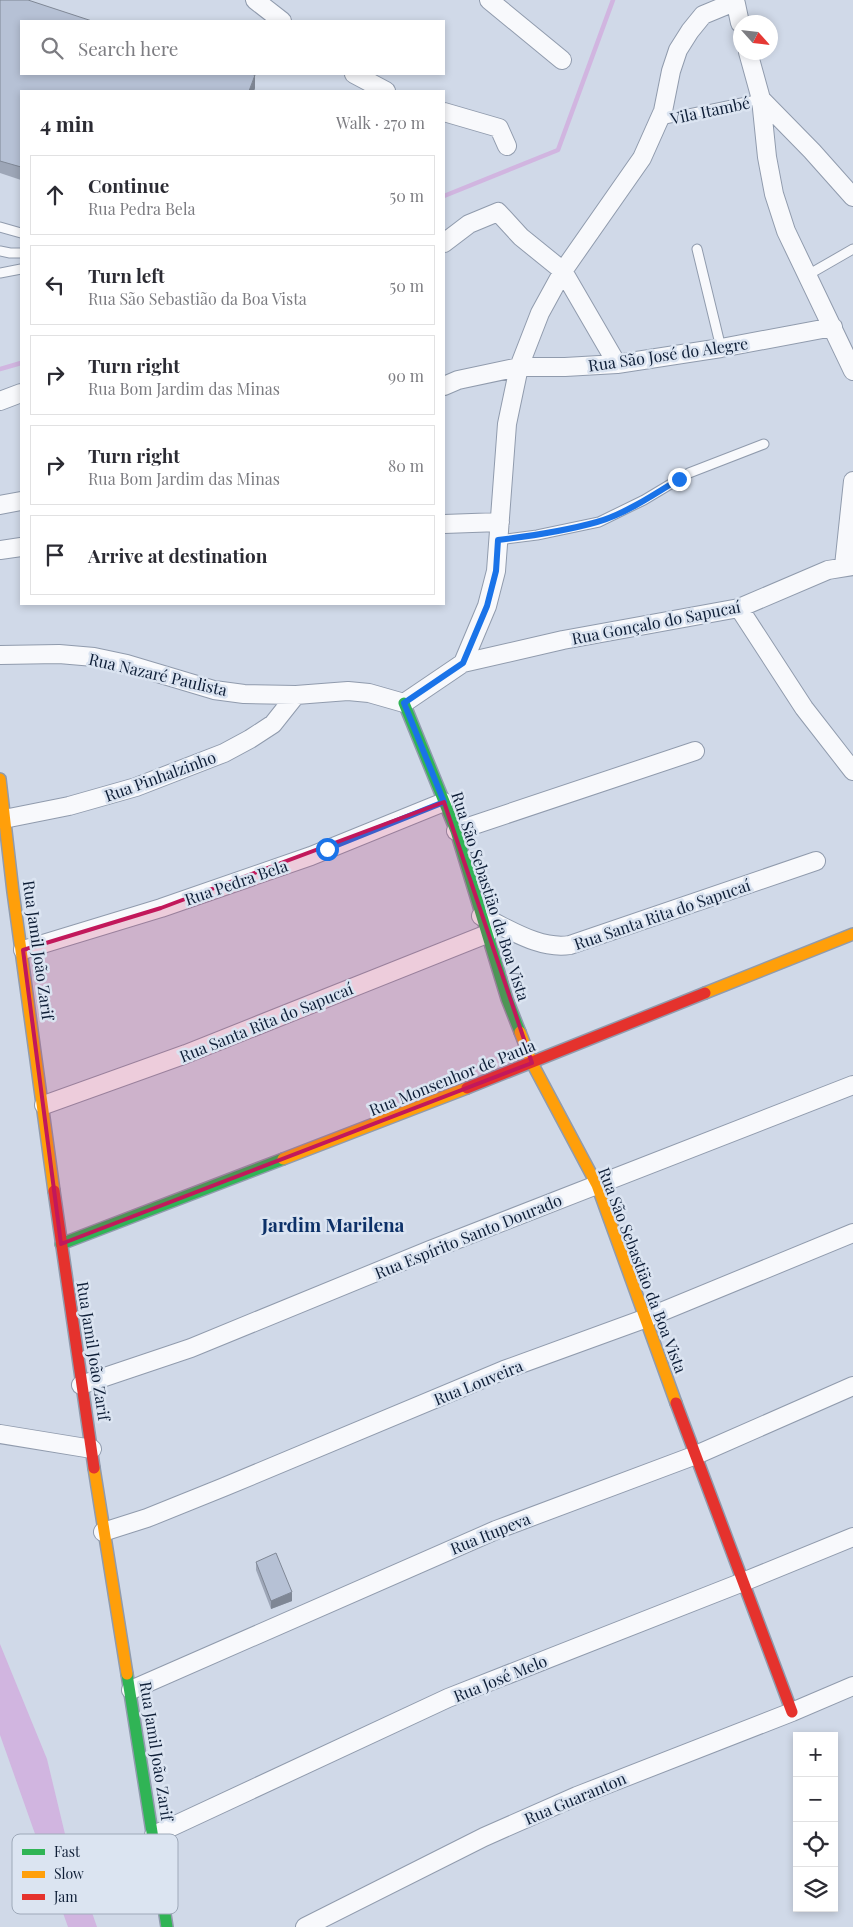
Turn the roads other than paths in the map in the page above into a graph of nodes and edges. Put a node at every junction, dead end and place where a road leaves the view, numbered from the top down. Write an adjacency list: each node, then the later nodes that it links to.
1 (255, 0): 4 (street)
2 (489, 0): 5 (street)
3 (738, 15): 11 (street)
4 (281, 20)
5 (562, 60)
6 (750, 60): 9 (street)
7 (356, 75): 8 (street)
8 (384, 90)
9 (761, 99): 11 (lane, Vila Itambé); 13 (street); 24 (street)
10 (445, 112): 12 (street)
11 (660, 120): 22 (street)
12 (507, 146)
13 (853, 197)
14 (0, 227): 15 (lane)
15 (20, 233)
16 (445, 242): 22 (street)
17 (697, 249): 26 (lane)
18 (853, 249): 24 (lane)
19 (0, 251): 20 (lane)
20 (20, 253)
21 (20, 269): 23 (lane)
22 (562, 270): 27 (street); 28 (street)
23 (0, 273)
24 (806, 276): 25 (street)
25 (833, 327): 26 (street, Rua São José do Alegre); 29 (street)
26 (721, 348): 27 (street, Rua São José do Alegre)
27 (618, 364): 28 (street, Rua São José do Alegre)
28 (519, 367): 30 (street, Rua São José do Alegre); 37 (street)
29 (853, 371)
30 (445, 386)
31 (20, 393): 32 (street)
32 (0, 401)
33 (764, 444): 39 (lane)
34 (853, 481): 42 (street)
35 (20, 502): 36 (street)
36 (0, 506)
37 (500, 522): 38 (street); 39 (street)
38 (445, 524)
39 (498, 540): 45 (street)
40 (20, 547): 41 (street)
41 (0, 550)
42 (848, 566): 43 (street, Rua Gonçalo do Sapucaí)
43 (739, 608): 45 (street, Rua Gonçalo do Sapucaí); 49 (street)
44 (0, 655): 46 (street, Rua Nazaré Paulista)
45 (463, 663): 47 (street)
46 (296, 695): 47 (street, Rua Nazaré Paulista); 52 (street, Rua Pinhalzinho)
47 (404, 703): 51 (street, Rua São Sebastião da Boa Vista)
48 (695, 751): 53 (street)
49 (853, 771)
50 (0, 779): 52 (street, Rua Jamil João Zarif)
51 (444, 802): 53 (street, Rua São Sebastião da Boa Vista); 58 (street, Rua Pedra Bela)
52 (4, 819): 58 (street, Rua Jamil João Zarif)
53 (456, 831): 55 (street, Rua São Sebastião da Boa Vista)
54 (816, 861): 55 (street, Rua Santa Rita do Sapucaí)
55 (482, 916): 56 (street, Rua São Sebastião da Boa Vista)
56 (487, 934): 59 (street, Rua São Sebastião da Boa Vista); 61 (street, Rua Santa Rita do Sapucaí)
57 (853, 934): 59 (street, Rua Monsenhor de Paula)
58 (23, 950): 61 (street, Rua Jamil João Zarif)
59 (532, 1063): 62 (street, Rua São Sebastião da Boa Vista); 64 (street, Rua Monsenhor de Paula)
60 (853, 1084): 62 (street, Rua Espírito Santo Dourado)
61 (44, 1105): 64 (street, Rua Jamil João Zarif)
62 (597, 1185): 65 (street, Rua São Sebastião da Boa Vista); 66 (street, Rua Espírito Santo Dourado)
63 (853, 1233): 65 (street, Rua Louveira)
64 (61, 1244): 66 (street, Rua Jamil João Zarif)
65 (644, 1319): 70 (street, Rua São Sebastião da Boa Vista); 71 (street, Rua Louveira)
66 (81, 1385): 69 (street, Rua Jamil João Zarif)
67 (853, 1386): 70 (street, Rua Itupeva)
68 (0, 1434): 69 (street)
69 (92, 1449): 71 (street, Rua Jamil João Zarif)
70 (696, 1455): 73 (street, Rua São Sebastião da Boa Vista); 75 (street, Rua Itupeva)
71 (103, 1532): 75 (street, Rua Jamil João Zarif)
72 (853, 1538): 73 (street, Rua José Melo)
73 (744, 1582): 76 (street, Rua São Sebastião da Boa Vista); 78 (street, Rua José Melo)
74 (853, 1686): 76 (street, Rua Guaranton)
75 (131, 1690): 77 (street, Rua Jamil João Zarif)
76 (792, 1712): 81 (street, Rua Guaranton)
77 (154, 1834)
78 (158, 1834)
79 (165, 1914): 80 (street, Rua Jamil João Zarif)
80 (167, 1927)
81 (305, 1927)

